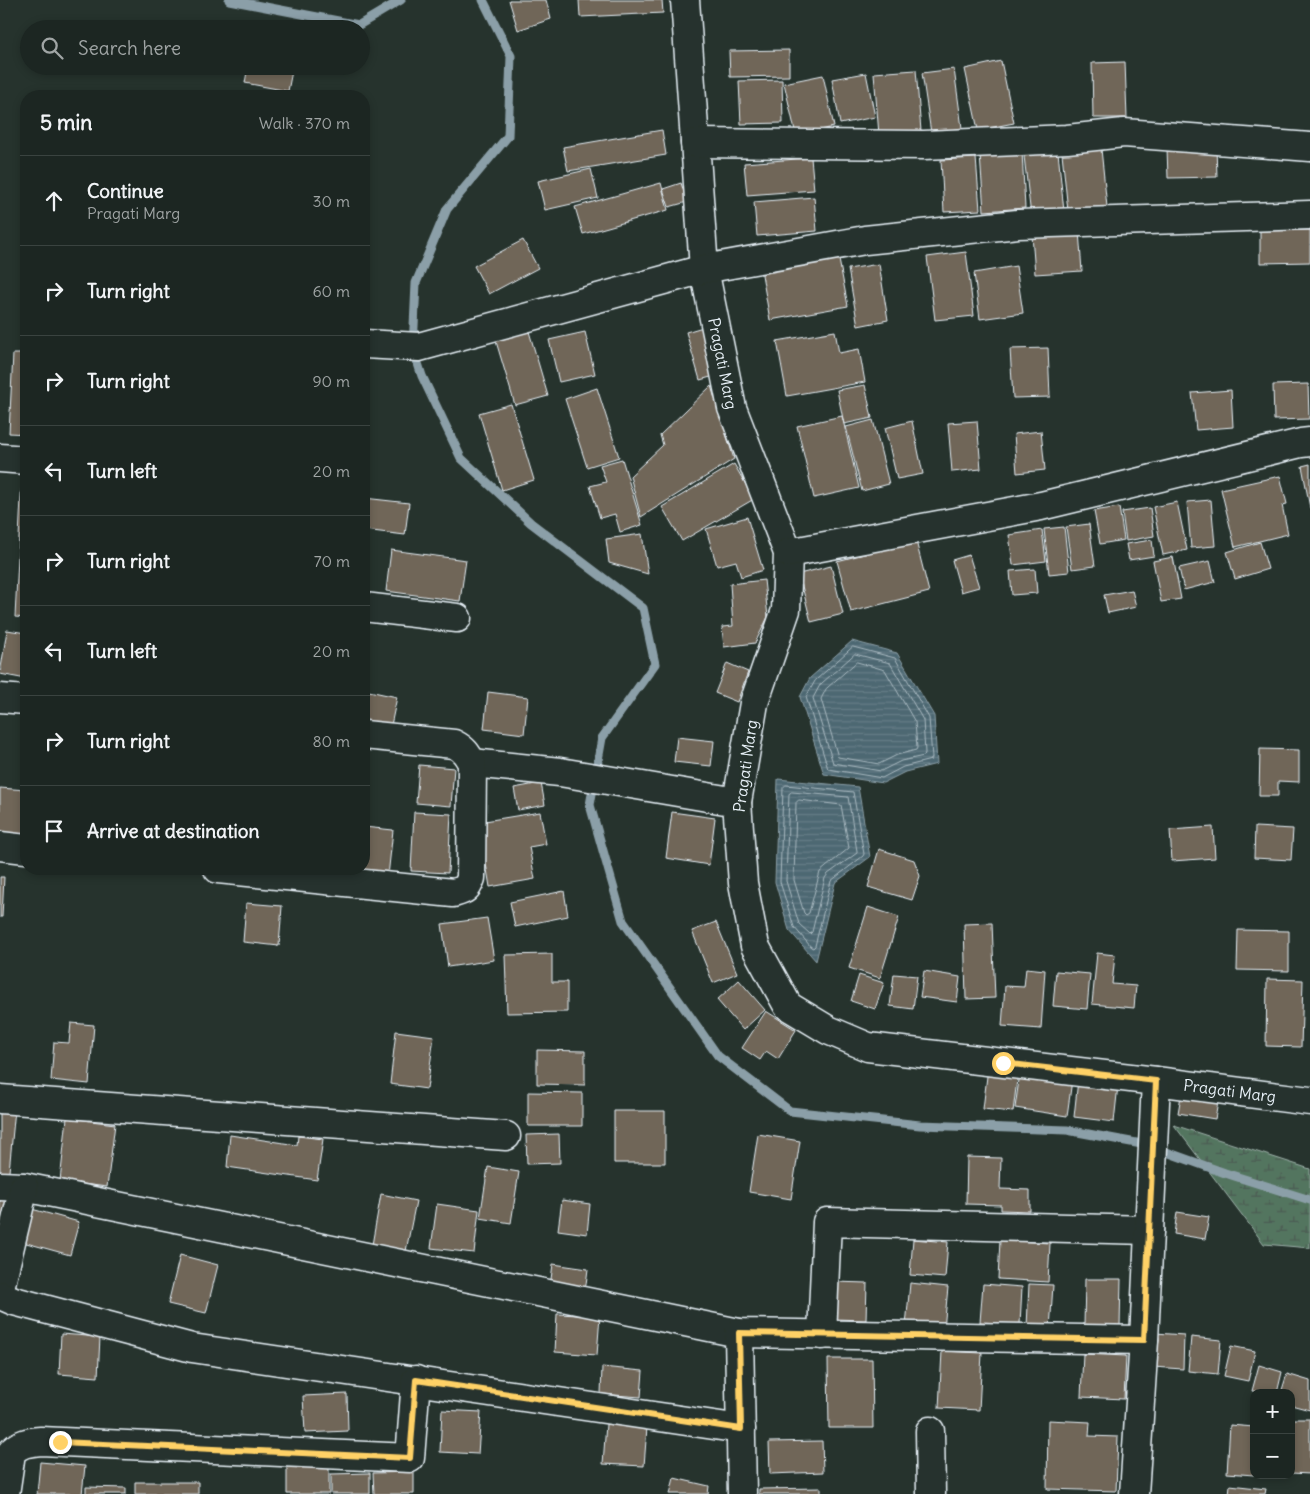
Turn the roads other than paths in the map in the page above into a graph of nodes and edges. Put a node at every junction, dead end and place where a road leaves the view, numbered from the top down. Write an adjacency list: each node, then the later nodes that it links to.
1 (685, 0): 2 (street, Pragati Marg)
2 (695, 143): 3 (street); 5 (street, Pragati Marg)
3 (1310, 147)
4 (1310, 215): 5 (street)
5 (704, 269): 6 (street); 10 (street, Pragati Marg)
6 (370, 344)
7 (1310, 442): 10 (street)
8 (0, 458): 9 (street)
9 (20, 460)
10 (788, 553): 17 (street, Pragati Marg)
11 (370, 608): 12 (street)
12 (457, 618)
13 (0, 698): 14 (street)
14 (20, 700)
15 (370, 736): 16 (street)
16 (472, 763): 17 (street); 20 (street)
17 (737, 802): 21 (street, Pragati Marg)
18 (0, 846): 19 (street)
19 (20, 848)
20 (277, 875)
21 (1156, 1081): 23 (street, Pragati Marg); 26 (street)
22 (0, 1099): 24 (street)
23 (1310, 1101)
24 (506, 1136)
25 (12, 1186): 27 (street); 28 (street)
26 (1149, 1230): 29 (street); 30 (street)
27 (4, 1299): 31 (street)
28 (739, 1333): 29 (street); 32 (street)
29 (822, 1334): 30 (street)
30 (1144, 1340): 38 (street)
31 (416, 1380): 32 (street); 34 (street)
32 (741, 1429): 36 (street)
33 (930, 1431): 37 (street)
34 (8, 1448): 35 (street)
35 (5, 1494)
36 (742, 1494)
37 (931, 1494)
38 (1134, 1494)

